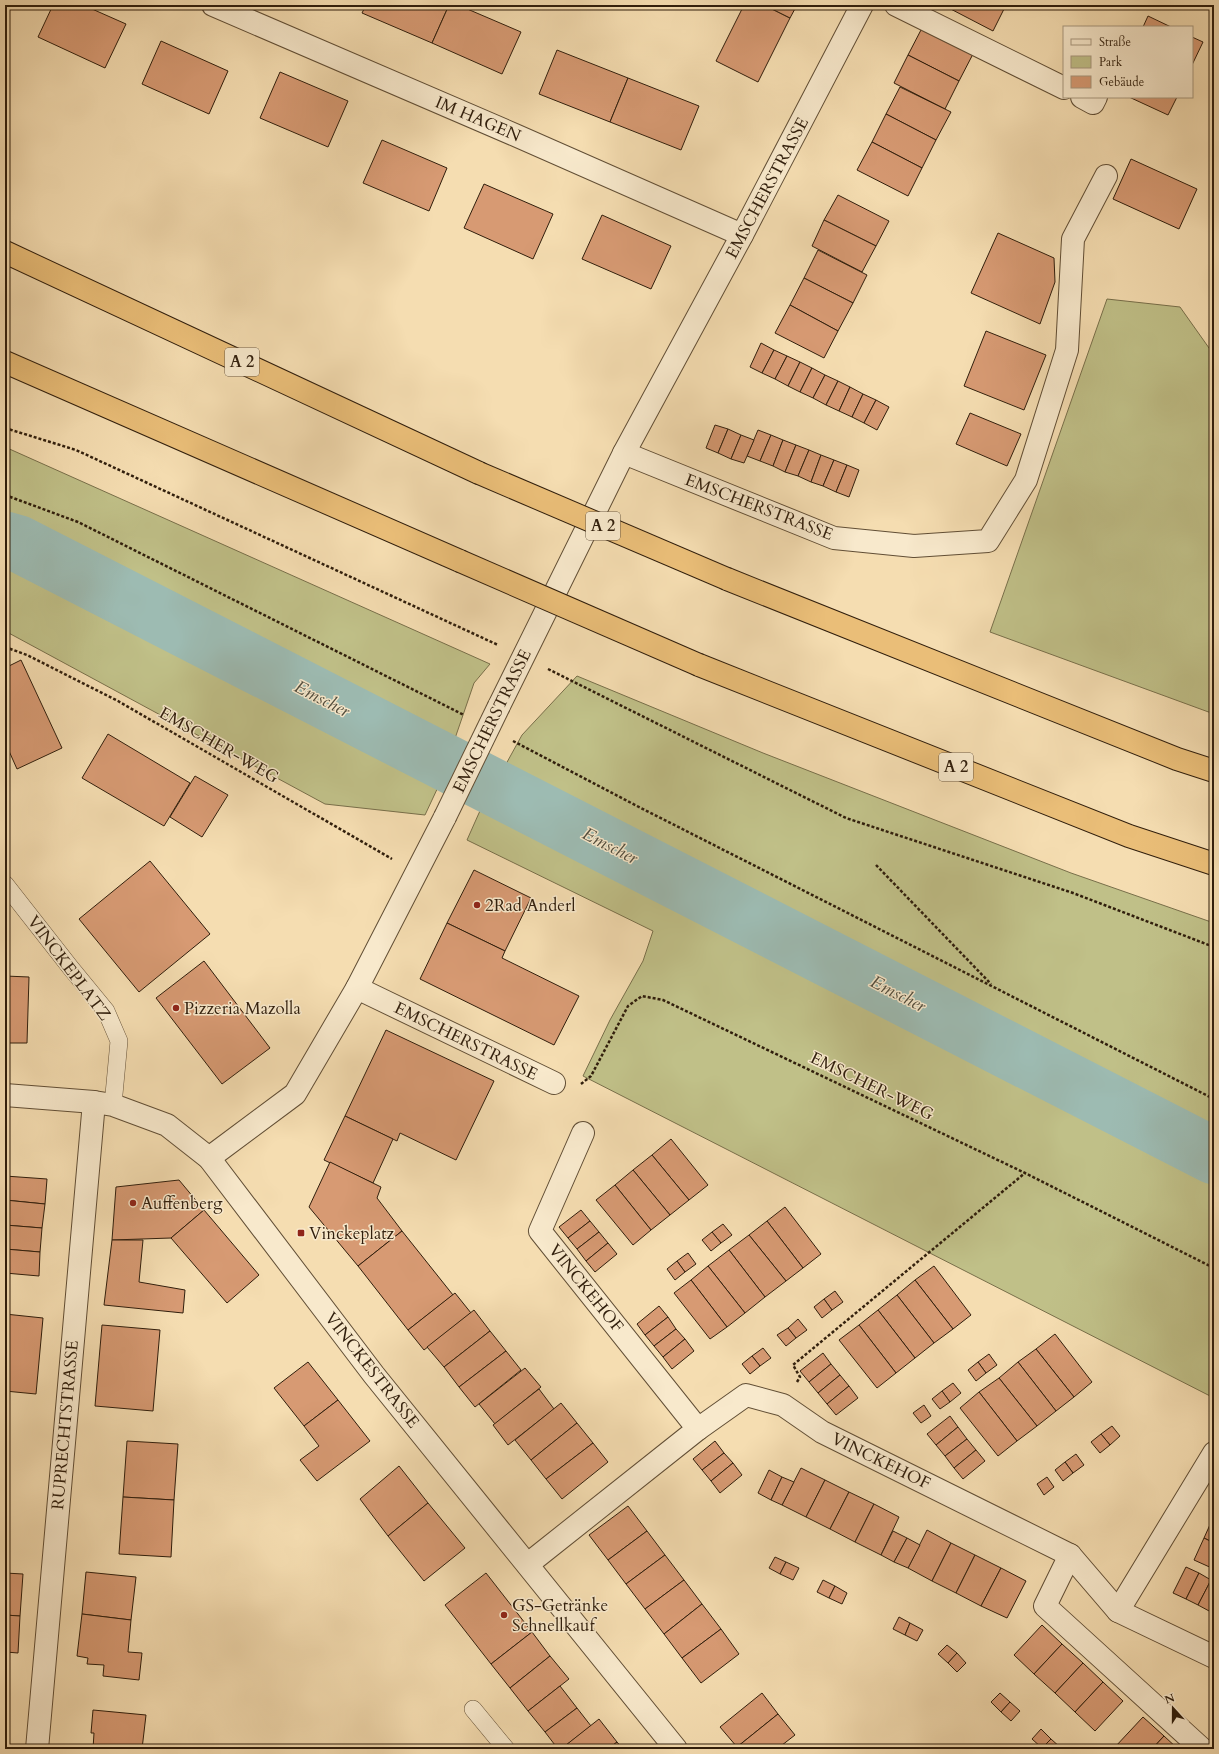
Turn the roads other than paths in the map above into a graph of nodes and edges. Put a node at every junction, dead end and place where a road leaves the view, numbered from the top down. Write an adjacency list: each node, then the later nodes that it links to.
1 (213, 5): 8 (street, IM HAGEN)
2 (862, 5): 8 (street, EMSCHERSTRASSE)
3 (896, 5): 4 (street)
4 (1063, 88)
5 (1084, 98): 6 (street)
6 (1096, 98)
7 (1106, 176): 11 (street, EMSCHERSTRASSE)
8 (742, 235): 11 (street, EMSCHERSTRASSE)
9 (5, 252): 12 (highway, A 2, bridge)
10 (5, 362): 13 (highway, A 2, bridge)
11 (624, 454): 15 (street, EMSCHERSTRASSE, bridge)
12 (1214, 771)
13 (1214, 864)
14 (5, 884): 18 (lane, VINCKEPLATZ)
15 (357, 988): 16 (street, EMSCHERSTRASSE); 20 (street, EMSCHERSTRASSE)
16 (554, 1083)
17 (5, 1096): 18 (street, VINCKESTRASSE)
18 (104, 1103): 20 (street, VINCKESTRASSE); 28 (street, RUPRECHTSTRASSE)
19 (583, 1133): 21 (street, VINCKEHOF)
20 (209, 1158): 24 (street, VINCKESTRASSE)
21 (698, 1429): 23 (street, VINCKEHOF); 24 (street, VINCKEHOF)
22 (1214, 1453): 25 (street)
23 (1070, 1555): 25 (street, VINCKEHOF); 31 (street)
24 (528, 1564): 30 (street, VINCKESTRASSE)
25 (1118, 1611): 26 (street, VINCKEHOF)
26 (1214, 1657)
27 (473, 1709): 29 (lane)
28 (37, 1749)
29 (506, 1749)
30 (676, 1749)
31 (1202, 1749)

